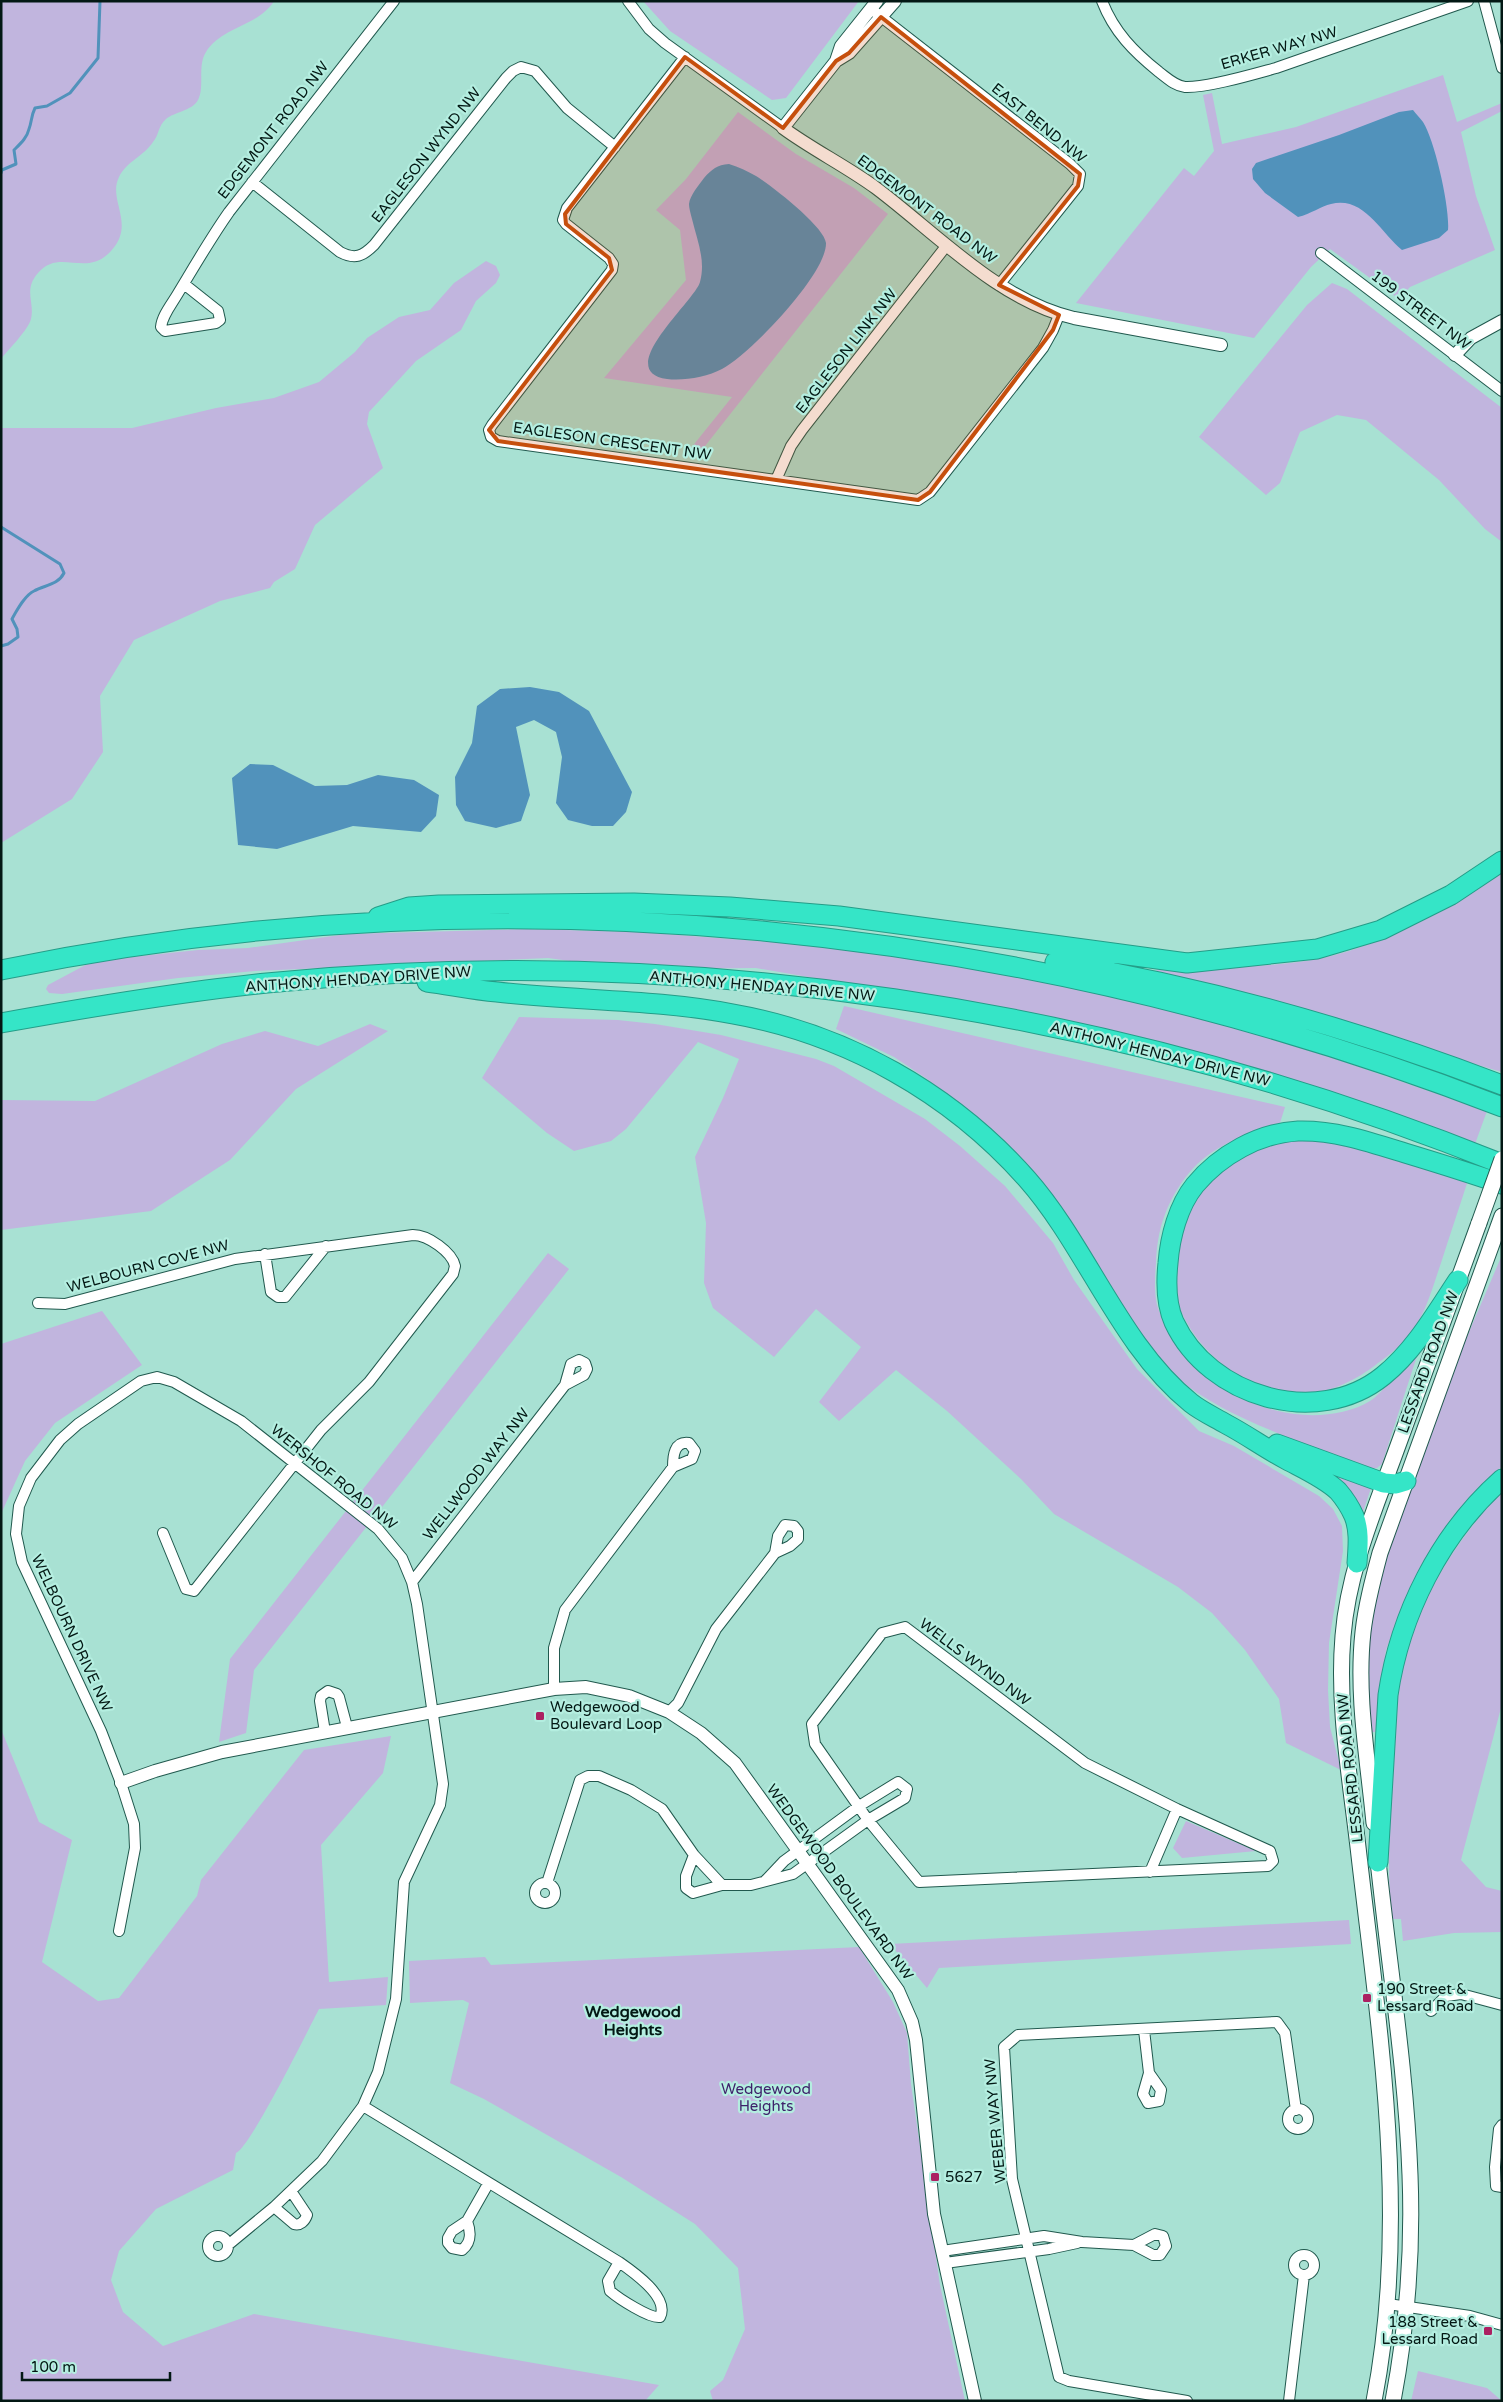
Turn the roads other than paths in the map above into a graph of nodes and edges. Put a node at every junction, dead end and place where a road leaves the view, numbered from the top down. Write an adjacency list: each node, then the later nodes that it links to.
1 (394, 1): 14 (street, EDGEMONT ROAD NW)
2 (628, 1): 9 (street, EDGEMONT ROAD NW)
3 (895, 1): 8 (street)
4 (1102, 1): 5 (street, ERKER WAY NW)
5 (1468, 1)
6 (1484, 1): 11 (street)
7 (874, 5): 8 (street, EAST BEND NW); 10 (street)
8 (881, 17): 10 (street); 18 (street, EAST BEND NW)
9 (685, 57): 12 (street, EDGEMONT ROAD NW); 13 (street, EAGLESON CRESCENT NW)
10 (836, 61): 12 (street)
11 (1502, 68)
12 (783, 128): 15 (street, EDGEMONT ROAD NW)
13 (615, 147): 14 (street, EAGLESON WYND NW); 24 (street, EAGLESON CRESCENT NW)
14 (252, 182): 17 (street, EDGEMONT ROAD NW)
15 (948, 245): 18 (street, EDGEMONT ROAD NW); 24 (street, EAGLESON LINK NW)
16 (1322, 253): 22 (street, 199 STREET NW)
17 (184, 284): 17 (street, EDGEMONT ROAD NW)
18 (999, 285): 19 (street, EDGEMONT ROAD NW)
19 (1059, 315): 21 (street, EDGEMONT ROAD NW); 24 (street, EAGLESON CRESCENT NW)
20 (1502, 321): 22 (street)
21 (1221, 345)
22 (1455, 355): 23 (street, 199 STREET NW)
23 (1502, 391)
24 (776, 480)
25 (1502, 861): 26 (highway)
26 (355, 925): 27 (highway); 28 (highway)
27 (929, 952): 31 (highway); 32 (highway)
28 (1, 970)
29 (381, 975): 30 (highway, ANTHONY HENDAY DRIVE NW); 34 (highway, ANTHONY HENDAY DRIVE NW); 43 (highway)
30 (1, 1023)
31 (1502, 1085)
32 (1502, 1107)
33 (1502, 1159): 39 (main road, LESSARD ROAD NW, bridge)
34 (1502, 1164)
35 (1502, 1184): 39 (highway)
36 (1499, 1223): 46 (main road, LESSARD ROAD NW)
37 (326, 1246): 38 (street, WELBOURN COVE NW); 38 (street); 44 (street, WELBOURN COVE NW)
38 (265, 1254): 40 (street, WELBOURN COVE NW)
39 (1458, 1280): 48 (main road, LESSARD ROAD NW)
40 (38, 1303)
41 (158, 1377): 44 (street, WERSHOF ROAD NW); 58 (street, WELBOURN DRIVE NW)
42 (565, 1385): 52 (street, WELLWOOD WAY NW)
43 (1227, 1424): 48 (highway); 51 (highway)
44 (295, 1463): 49 (street); 52 (street, WERSHOF ROAD NW)
45 (672, 1467): 53 (street)
46 (1406, 1480): 48 (highway); 64 (main road, LESSARD ROAD NW)
47 (1502, 1480): 64 (highway)
48 (1384, 1483): 51 (main road, LESSARD ROAD NW)
49 (163, 1533)
50 (775, 1553): 55 (street)
51 (1357, 1563): 89 (main road, LESSARD ROAD NW)
52 (412, 1582): 54 (street, WERSHOF ROAD NW)
53 (554, 1688): 54 (street, WEDGEWOOD BOULEVARD NW); 55 (street, WEDGEWOOD BOULEVARD NW)
54 (432, 1711): 56 (street, WEDGEWOOD BOULEVARD NW); 75 (street, WERSHOF ROAD NW)
55 (669, 1712): 62 (street, WEDGEWOOD BOULEVARD NW)
56 (347, 1727): 57 (street, WEDGEWOOD BOULEVARD NW); 57 (street)
57 (324, 1732): 58 (street, WEDGEWOOD BOULEVARD NW)
58 (121, 1783): 70 (street, WELBOURN DRIVE NW)
59 (859, 1806): 60 (street, WELLS WYND NW); 61 (street, WELLS WYND NW); 61 (street); 62 (street)
60 (1177, 1810): 66 (street); 66 (street, WELLS WYND NW)
61 (868, 1820): 65 (street); 66 (street, WELLS WYND NW)
62 (798, 1851): 65 (street, WEDGEWOOD BOULEVARD NW); 67 (street)
63 (694, 1855): 68 (street); 69 (street); 69 (street)
64 (1378, 1862): 90 (main road, LESSARD ROAD NW)
65 (807, 1864): 67 (street); 86 (street, WEDGEWOOD BOULEVARD NW)
66 (1150, 1872)
67 (765, 1881): 69 (street)
68 (547, 1883)
69 (722, 1885)
70 (119, 1931)
71 (1502, 2005): 72 (street)
72 (1431, 2011)
73 (1144, 2030): 74 (street); 76 (street, WEBER WAY NW); 85 (street, WEBER WAY NW)
74 (1149, 2073)
75 (363, 2106): 78 (street); 80 (street, WERSHOF ROAD NW)
76 (1296, 2110)
77 (1502, 2125): 79 (street)
78 (488, 2184): 82 (street); 87 (street)
79 (1499, 2186)
80 (291, 2191): 81 (street, WERSHOF ROAD NW); 81 (street)
81 (274, 2207): 83 (street, WERSHOF ROAD NW)
82 (467, 2221)
83 (228, 2245)
84 (1134, 2245): 85 (street)
85 (1028, 2246): 86 (street); 95 (street)
86 (944, 2257): 92 (street, WEDGEWOOD BOULEVARD NW)
87 (618, 2262): 87 (street)
88 (1304, 2275): 96 (street)
89 (1388, 2304): 90 (street); 97 (main road, LESSARD ROAD NW)
90 (1406, 2307): 91 (street); 98 (main road, LESSARD ROAD NW)
91 (1502, 2325)
92 (971, 2383): 93 (street, WEDGEWOOD BOULEVARD NW); 94 (street)
93 (975, 2401)
94 (983, 2401)
95 (1187, 2401)
96 (1289, 2401)
97 (1374, 2401)
98 (1393, 2401)

